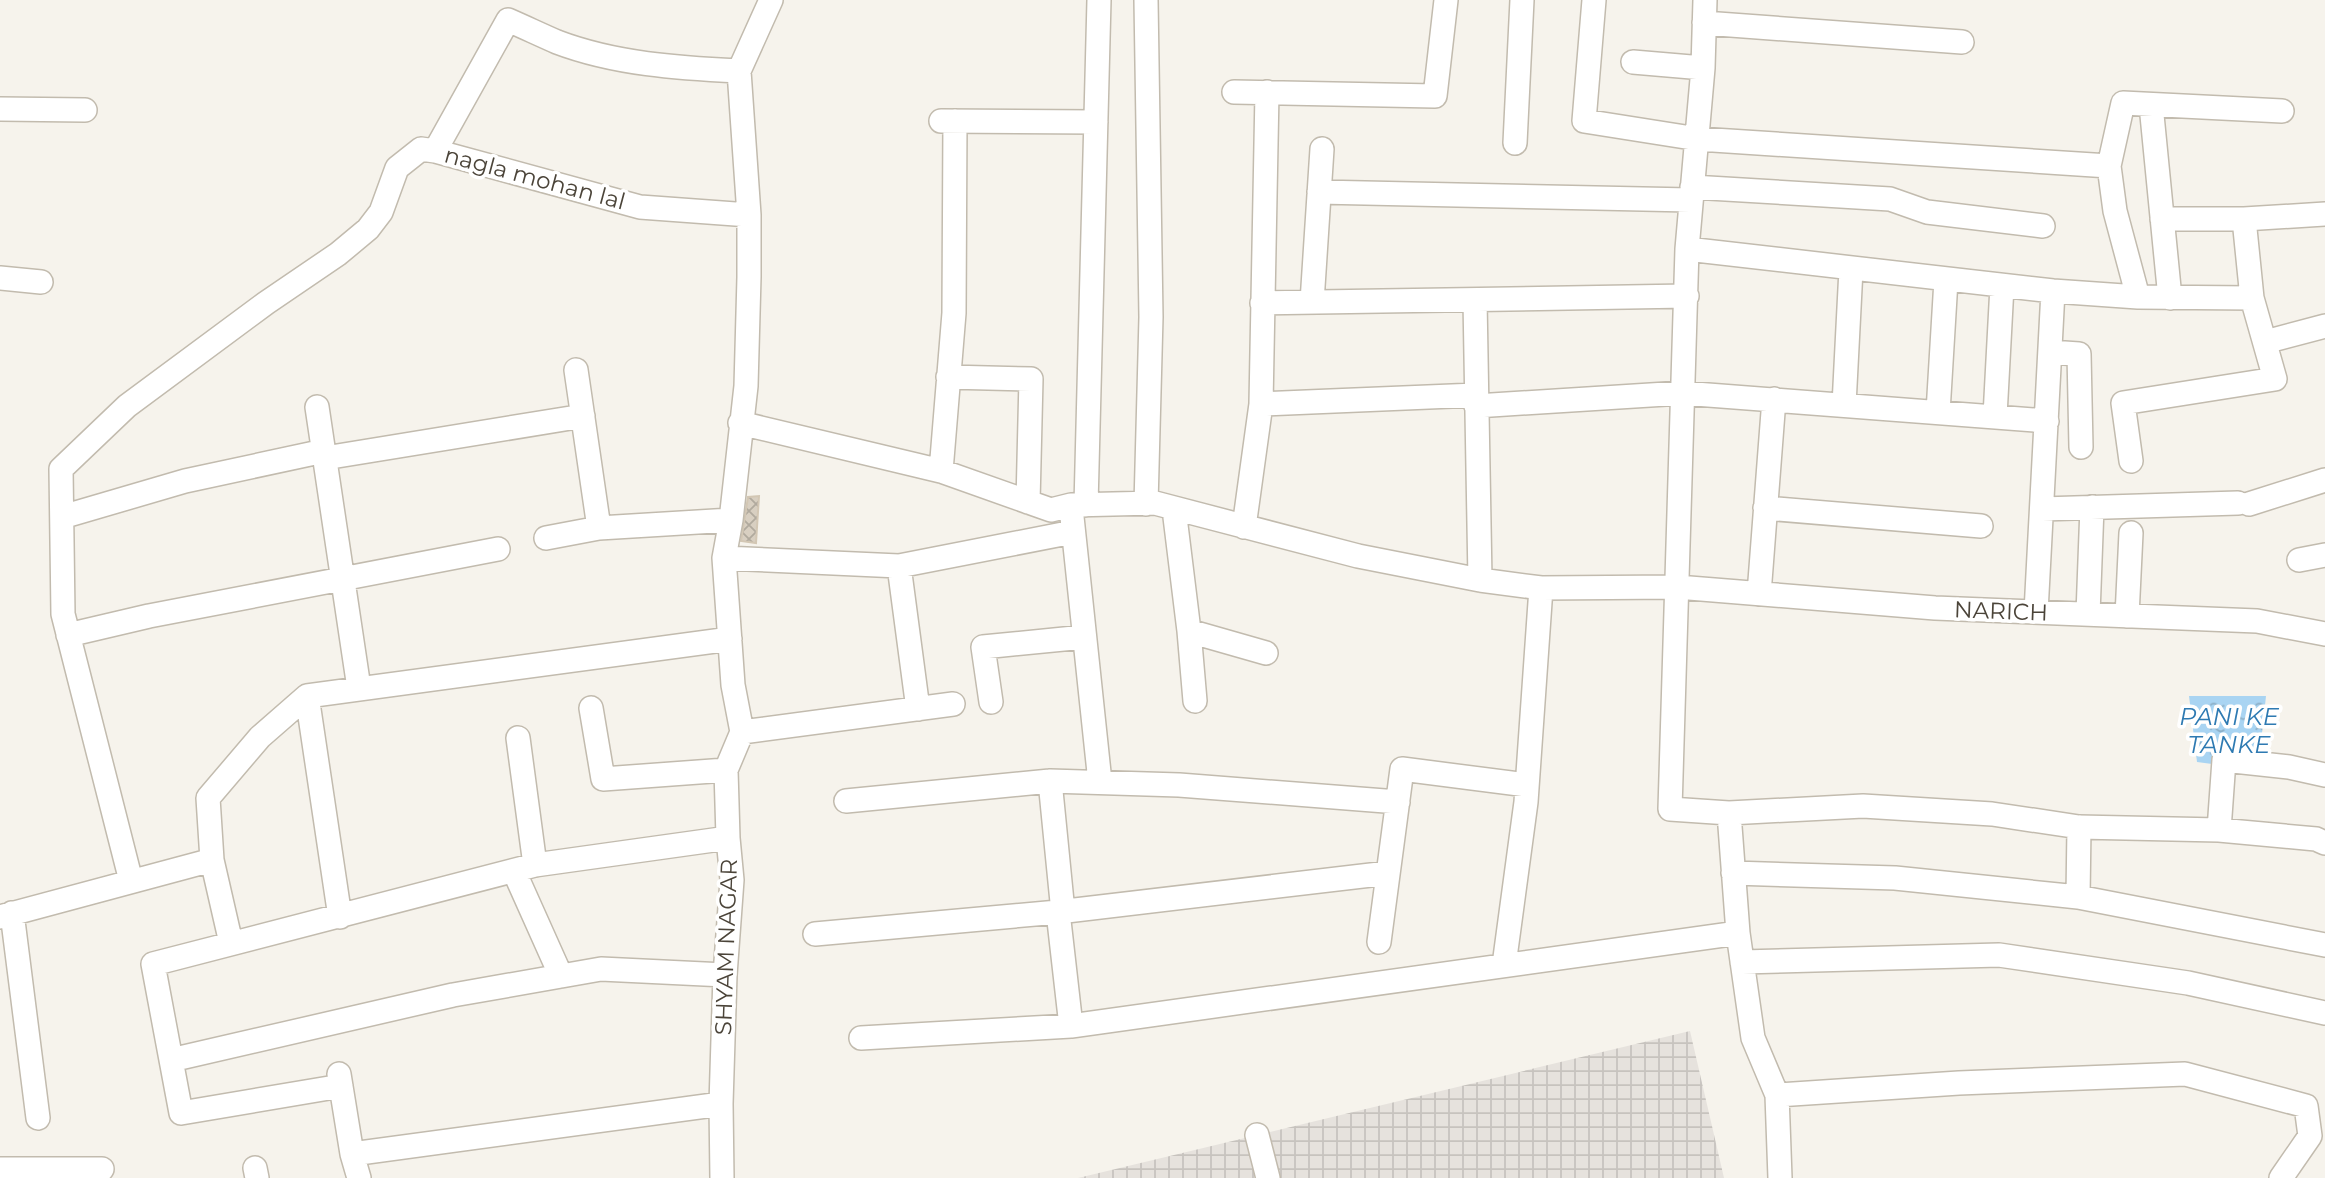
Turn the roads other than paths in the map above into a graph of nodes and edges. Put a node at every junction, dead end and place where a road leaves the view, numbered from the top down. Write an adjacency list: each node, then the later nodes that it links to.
1 (1099, 0): 20 (street)
2 (1146, 0): 69 (street)
3 (1446, 0): 15 (street)
4 (1522, 0): 22 (street)
5 (1594, 0): 21 (street)
6 (1705, 0): 9 (street)
7 (768, 3): 13 (street)
8 (510, 10): 13 (street, nagla mohan lal); 24 (street, nagla mohan lal)
9 (1704, 23): 10 (street); 12 (street)
10 (1962, 42)
11 (1633, 62): 12 (street)
12 (1703, 68): 21 (street)
13 (739, 71): 29 (street)
14 (1234, 92): 15 (street)
15 (1267, 92): 46 (street)
16 (2151, 105): 19 (street); 25 (street); 30 (street)
17 (0, 109): 18 (street)
18 (85, 110)
19 (2282, 111)
20 (1096, 122): 51 (street); 70 (street)
21 (1698, 139): 25 (street); 27 (street)
22 (1515, 143)
23 (1322, 149): 26 (street)
24 (435, 151): 29 (street, nagla mohan lal); 75 (street)
25 (2109, 166): 41 (street)
26 (1320, 192): 27 (street); 45 (street)
27 (1691, 193): 32 (street); 33 (street)
28 (2325, 214): 31 (street)
29 (749, 215): 62 (street)
30 (2162, 219): 31 (street); 42 (street)
31 (2244, 219): 43 (street)
32 (2043, 226)
33 (1688, 248): 34 (street); 40 (street)
34 (1851, 269): 36 (street); 56 (street)
35 (0, 278): 37 (street)
36 (1946, 280): 38 (street); 58 (street)
37 (41, 282)
38 (2002, 286): 39 (street); 60 (street)
39 (2053, 291): 41 (street); 49 (street)
40 (1687, 296): 44 (street); 52 (street)
41 (2138, 297): 42 (street)
42 (2170, 298): 43 (street)
43 (2252, 298): 48 (street)
44 (1475, 300): 45 (street); 54 (street)
45 (1312, 302): 46 (street)
46 (1262, 303): 55 (street)
47 (2325, 326): 48 (street)
48 (2264, 342): 65 (street)
49 (2050, 352): 61 (street); 63 (street)
50 (576, 370): 59 (street)
51 (948, 377): 66 (street); 68 (street)
52 (1682, 393): 53 (street); 54 (street); 90 (street)
53 (1774, 400): 56 (street); 72 (street)
54 (1476, 401): 55 (street); 89 (street)
55 (1261, 404): 78 (street)
56 (1844, 405): 58 (street)
57 (317, 407): 64 (street)
58 (1938, 412): 60 (street)
59 (583, 415): 64 (street); 79 (street)
60 (1995, 416): 61 (street)
61 (2047, 421): 74 (street)
62 (740, 423): 66 (street, NARICH); 76 (street)
63 (2081, 447)
64 (324, 454): 75 (street); 88 (street)
65 (2132, 461)
66 (941, 471): 68 (street, NARICH)
67 (2325, 480): 71 (street)
68 (1028, 502): 70 (street, NARICH)
69 (1146, 504): 70 (street, NARICH); 73 (street, NARICH)
70 (1079, 505): 80 (street)
71 (2092, 507): 74 (street); 94 (street)
72 (1765, 508): 77 (street); 92 (street)
73 (1174, 509): 78 (street, NARICH); 96 (street)
74 (2042, 509): 93 (street)
75 (62, 517): 98 (street)
76 (731, 520): 79 (street); 85 (street)
77 (1981, 526)
78 (1244, 527): 89 (street, NARICH)
79 (599, 528): 82 (street)
80 (1073, 532): 87 (street); 99 (street)
81 (2131, 533): 95 (street)
82 (546, 538)
83 (498, 550): 88 (street)
84 (2325, 555): 86 (street)
85 (724, 558): 87 (street); 100 (street)
86 (2299, 559)
87 (899, 566): 108 (street)
88 (343, 580): 98 (street); 102 (street)
89 (1480, 580): 91 (street, NARICH)
90 (1677, 587): 91 (street, NARICH); 92 (street, NARICH); 118 (street)
91 (1541, 588): 115 (street)
92 (1759, 594): 93 (street, NARICH)
93 (2036, 612): 94 (street, NARICH)
94 (2088, 614): 95 (street, NARICH)
95 (2127, 616): 97 (street, NARICH)
96 (1189, 631): 101 (street); 104 (street)
97 (2325, 634)
98 (68, 635): 127 (street)
99 (1084, 637): 105 (street); 114 (street)
100 (730, 639): 102 (street); 109 (street)
101 (1266, 653)
102 (359, 688): 103 (street)
103 (307, 695): 123 (street); 131 (street)
104 (1195, 701)
105 (991, 702)
106 (953, 704): 108 (street)
107 (591, 708): 111 (street)
108 (918, 709): 109 (street)
109 (742, 732): 111 (street, SHYAM NAGAR)
110 (518, 738): 124 (street)
111 (726, 770): 121 (street, SHYAM NAGAR)
112 (2325, 775): 120 (street)
113 (1051, 781): 114 (street); 116 (street); 129 (street)
114 (1100, 782): 117 (street)
115 (1527, 785): 117 (street); 138 (street)
116 (846, 801)
117 (1398, 802): 125 (street)
118 (1729, 813): 119 (street); 126 (street)
119 (2079, 827): 120 (street); 128 (street)
120 (2219, 830): 122 (street)
121 (728, 838): 124 (street); 139 (street, SHYAM NAGAR)
122 (2325, 843)
123 (212, 860): 127 (street); 135 (street)
124 (525, 868): 131 (street); 140 (street)
125 (1388, 873): 129 (street); 134 (street)
126 (1733, 873): 128 (street); 132 (street)
127 (131, 881): 130 (street)
128 (2078, 897): 136 (street)
129 (1060, 912): 133 (street); 142 (street)
130 (6, 915): 148 (street)
131 (340, 917): 135 (street)
132 (1738, 933): 137 (street); 138 (street)
133 (815, 934)
134 (1380, 942)
135 (231, 943): 144 (street)
136 (2325, 945)
137 (1742, 962): 141 (street); 145 (street)
138 (1504, 965): 142 (street)
139 (724, 975): 140 (street); 146 (street, SHYAM NAGAR)
140 (561, 976): 144 (street)
141 (2325, 1013)
142 (1071, 1026): 143 (street)
143 (861, 1038)
144 (171, 1060): 150 (street)
145 (1777, 1095): 147 (street); 156 (street)
146 (721, 1104): 150 (street); 154 (street, SHYAM NAGAR)
147 (2315, 1110): 157 (street)
148 (38, 1118)
149 (1257, 1135): 155 (street)
150 (352, 1154): 153 (street)
151 (0, 1169): 152 (street)
152 (102, 1169)
153 (359, 1178)
154 (722, 1178)
155 (1268, 1178)
156 (1780, 1178)
157 (2281, 1178)

